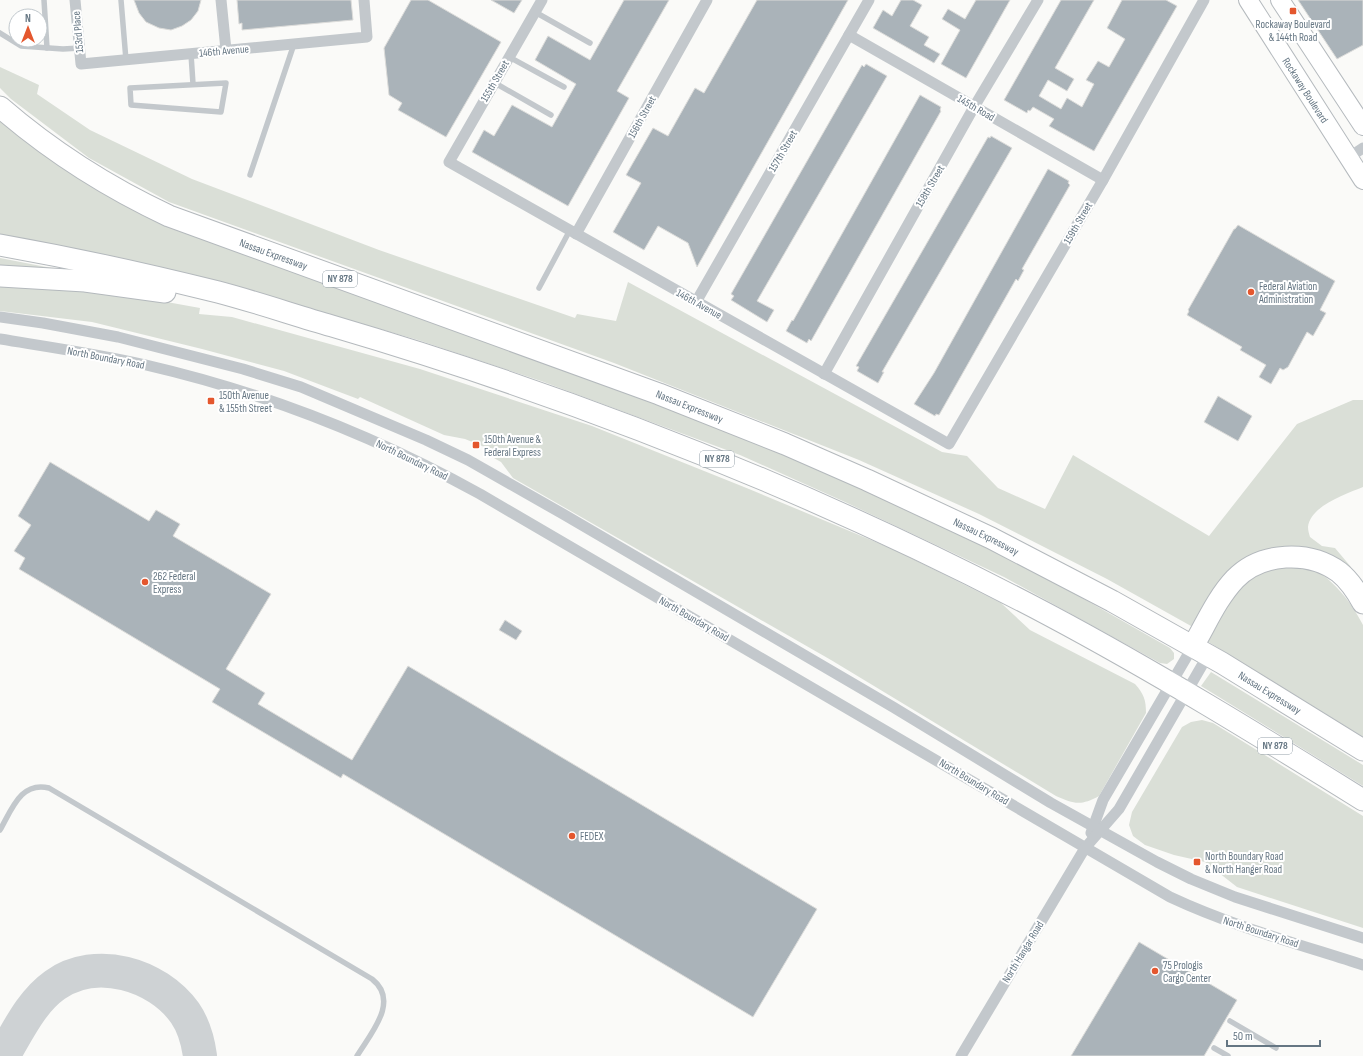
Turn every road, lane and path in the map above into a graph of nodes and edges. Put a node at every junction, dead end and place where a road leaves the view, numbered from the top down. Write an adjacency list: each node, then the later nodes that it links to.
1 (76, 0): 17 (street, 153rd Place)
2 (121, 0): 21 (lane)
3 (221, 0): 18 (street)
4 (364, 0): 15 (street, 146th Avenue)
5 (542, 0): 12 (street, 155th Street)
6 (707, 0): 36 (street, 156th Street)
7 (869, 0): 13 (street, 157th Street)
8 (1038, 0): 27 (street, 158th Street)
9 (1204, 0): 34 (street, 159th Street)
10 (1248, 0): 31 (main road, Rockaway Boulevard)
11 (1280, 0): 29 (main road)
12 (535, 12): 14 (lane); 20 (street, 155th Street)
13 (849, 35): 27 (street, 145th Road); 40 (street, 157th Street)
14 (590, 43)
15 (294, 44): 18 (street, 146th Avenue); 33 (lane)
16 (48, 48): 17 (lane)
17 (80, 48): 22 (street, 153rd Place)
18 (226, 50): 19 (street, 146th Avenue)
19 (191, 54): 21 (street, 146th Avenue); 24 (lane)
20 (509, 57): 23 (street, 155th Street); 25 (lane)
21 (126, 60): 22 (street, 146th Avenue)
22 (81, 64)
23 (495, 83): 28 (lane); 32 (street, 155th Street)
24 (194, 84): 24 (lane)
25 (564, 87)
26 (0, 107): 47 (highway, Nassau Expressway / NY 878)
27 (974, 107): 34 (street, 145th Road); 44 (street, 158th Street)
28 (551, 115)
29 (1363, 126)
30 (1363, 148): 31 (street)
31 (1348, 158): 35 (main road, Rockaway Boulevard)
32 (449, 162): 36 (street, 146th Avenue)
33 (250, 175)
34 (1103, 180): 45 (street, 159th Street)
35 (1363, 180)
36 (573, 232): 39 (lane); 40 (street, 146th Avenue)
37 (0, 245): 42 (highway, NY 878)
38 (0, 276): 42 (highway)
39 (539, 288)
40 (696, 302): 44 (street, 146th Avenue)
41 (0, 317): 51 (street, North Boundary Road)
42 (328, 325): 48 (highway, NY 878)
43 (0, 339): 53 (street, North Boundary Road)
44 (824, 374): 45 (street, 146th Avenue)
45 (950, 444)
46 (1358, 591): 47 (highway)
47 (1201, 651): 48 (street, North Hangar Road); 48 (street, North Hangar Road); 49 (highway, Nassau Expressway / NY 878)
48 (1180, 688): 50 (highway, NY 878); 51 (street, North Hangar Road); 51 (street, North Hangar Road)
49 (1363, 750)
50 (1363, 800)
51 (1097, 829): 53 (street, North Hangar Road); 54 (street, North Boundary Road)
52 (0, 830): 59 (lane)
53 (1085, 848): 55 (street, North Boundary Road); 60 (street, North Hangar Road)
54 (1363, 938)
55 (1363, 965)
56 (1230, 1021): 58 (lane)
57 (1214, 1048): 61 (lane)
58 (1276, 1048)
59 (357, 1056)
60 (961, 1056)
61 (1228, 1056)

